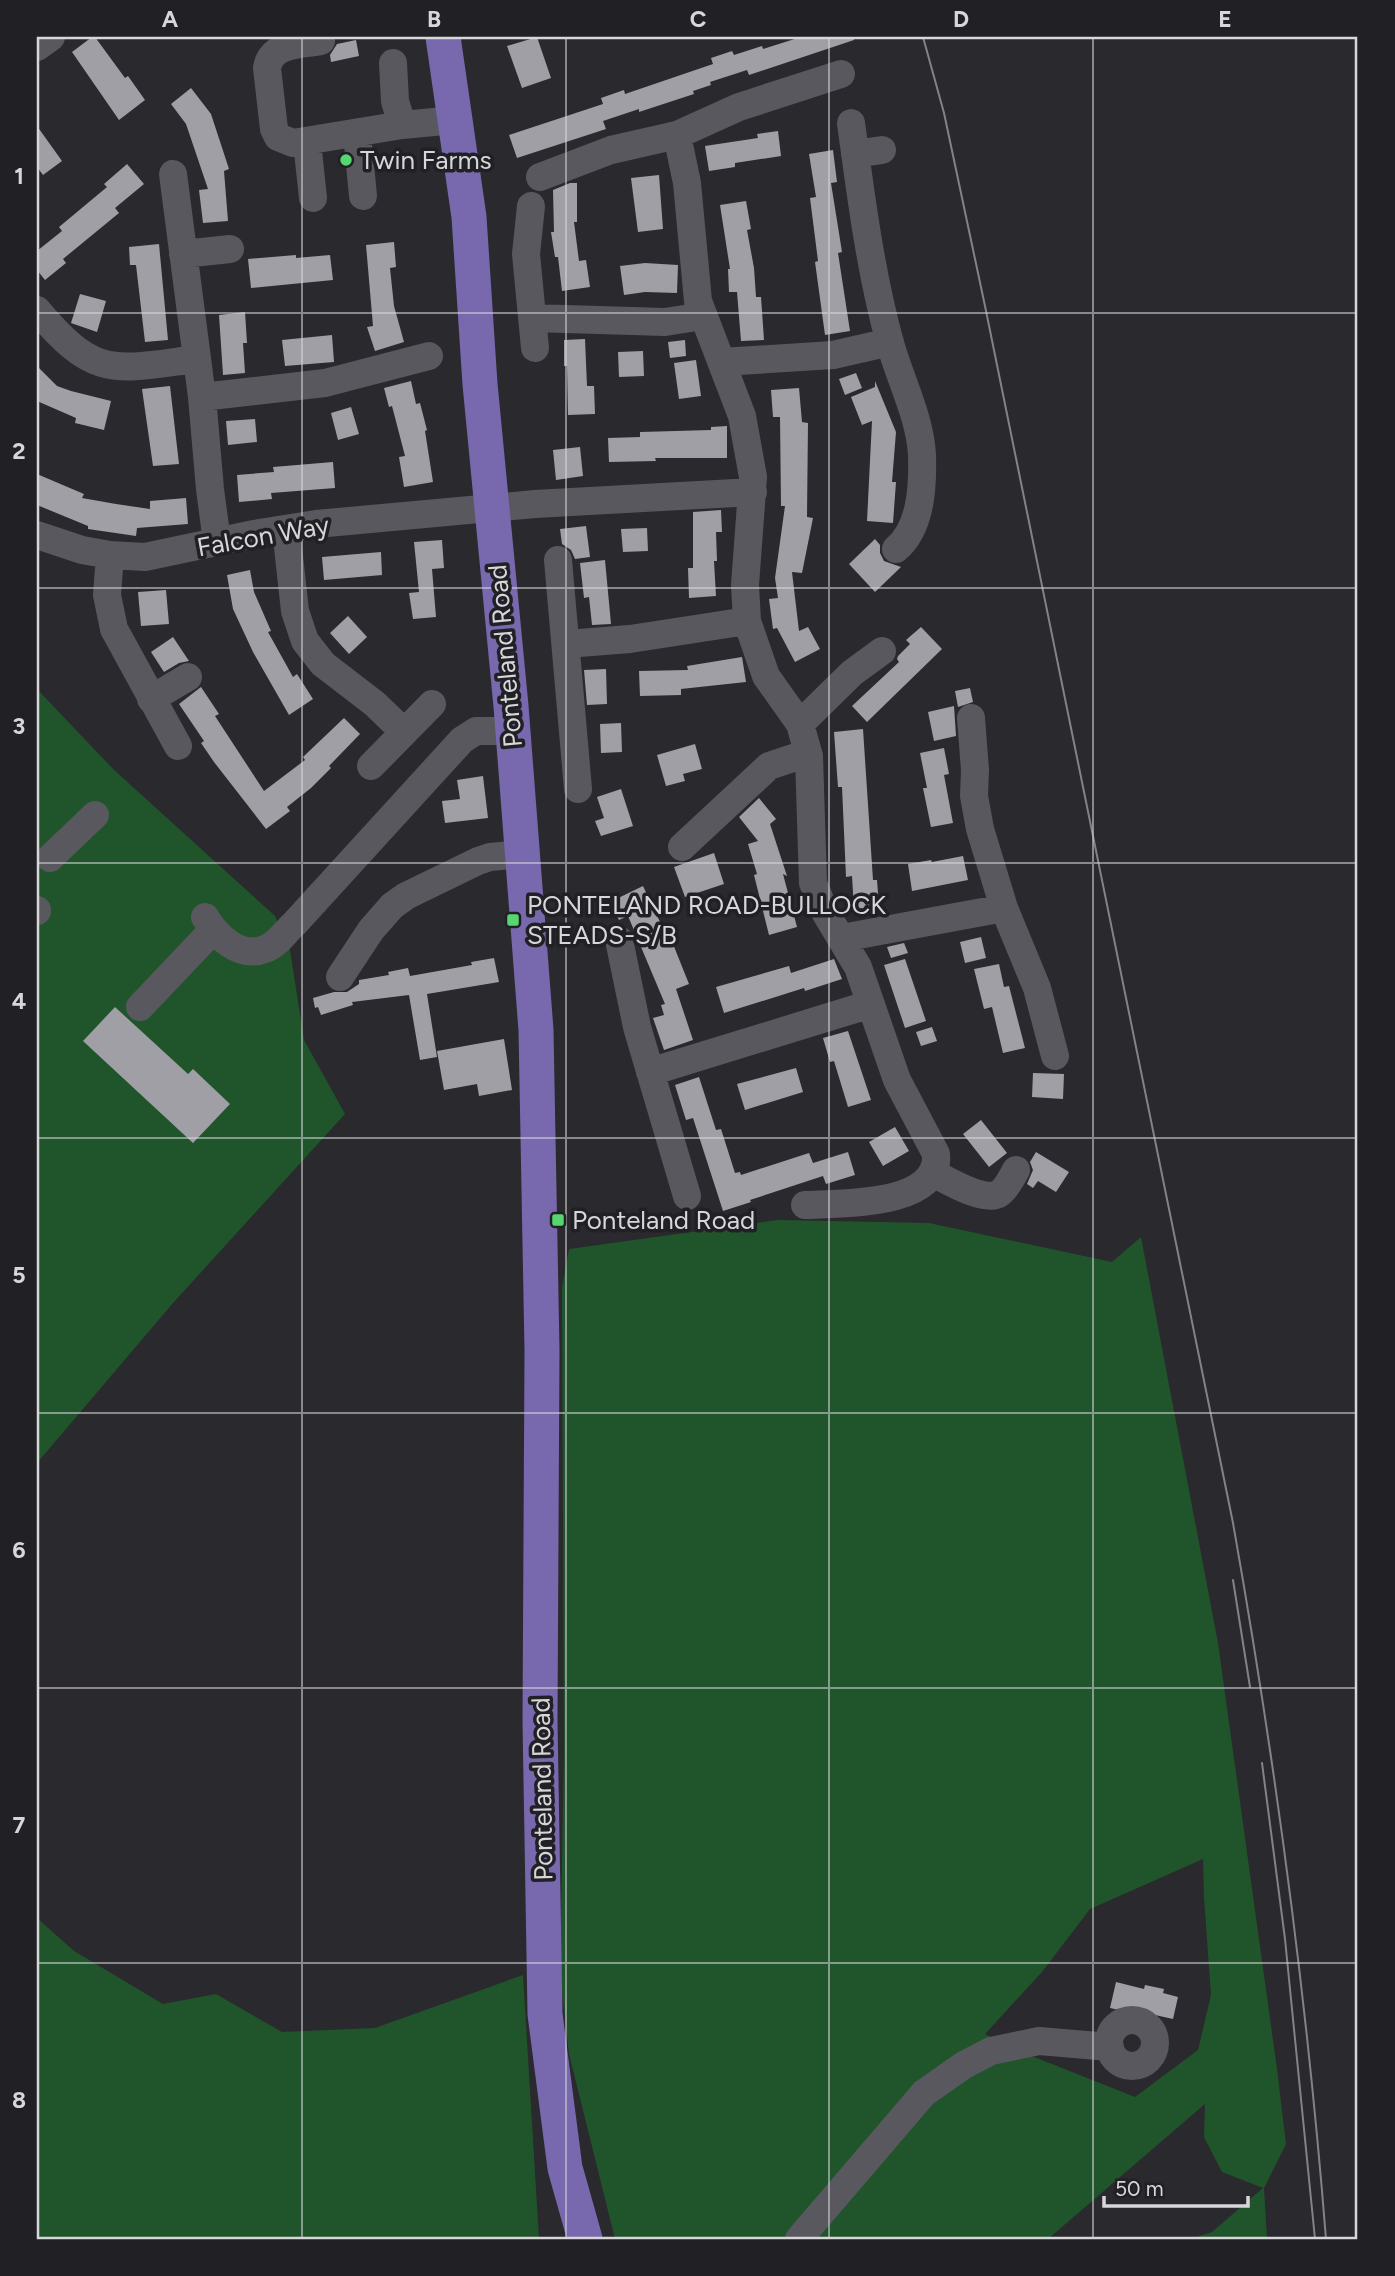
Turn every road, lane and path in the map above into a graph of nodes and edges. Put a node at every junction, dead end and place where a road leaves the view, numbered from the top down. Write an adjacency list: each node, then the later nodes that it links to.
1 (51, 37): 4 (street)
2 (443, 37): 7 (main road, Ponteland Road)
3 (305, 41): 12 (street)
4 (37, 47)
5 (393, 63): 9 (street)
6 (841, 74): 11 (street)
7 (455, 120): 9 (street); 30 (main road, Ponteland Road)
8 (851, 122): 23 (street)
9 (402, 125): 10 (street)
10 (357, 133): 12 (street); 15 (street)
11 (677, 135): 14 (street); 21 (street)
12 (307, 142): 16 (street)
13 (173, 174): 19 (street)
14 (540, 177)
15 (363, 196)
16 (313, 198)
17 (531, 206): 22 (street)
18 (230, 249): 19 (street)
19 (183, 254): 26 (street)
20 (37, 310): 26 (street)
21 (703, 316): 22 (street); 27 (street)
22 (532, 318): 24 (street)
23 (890, 342): 27 (street); 34 (street)
24 (535, 348)
25 (429, 356): 28 (street)
26 (196, 359): 28 (street)
27 (722, 362): 29 (street)
28 (201, 397): 33 (street)
29 (753, 492): 30 (street, Falcon Way); 37 (street)
30 (491, 508): 31 (street, Falcon Way); 45 (main road, Ponteland Road)
31 (286, 529): 33 (street, Falcon Way); 46 (street)
32 (37, 535): 35 (street, Falcon Way)
33 (217, 542): 35 (street, Falcon Way)
34 (896, 549)
35 (110, 555): 41 (street)
36 (558, 560): 38 (street)
37 (747, 621): 38 (street); 44 (street)
38 (566, 644): 50 (street)
39 (882, 651): 44 (street)
40 (188, 677): 41 (street)
41 (151, 699): 47 (street)
42 (432, 704): 46 (street)
43 (971, 718): 55 (street)
44 (800, 724): 48 (street)
45 (512, 731): 53 (main road, Ponteland Road); 60 (street)
46 (404, 732): 49 (street)
47 (178, 746)
48 (809, 756): 52 (street); 56 (street)
49 (371, 766)
50 (578, 789)
51 (95, 815): 54 (street)
52 (682, 847)
53 (522, 854): 58 (street); 68 (main road, Ponteland Road)
54 (50, 858)
55 (1004, 908): 56 (street); 61 (street)
56 (842, 937): 59 (street)
57 (620, 940): 62 (street)
58 (341, 977)
59 (871, 1004): 62 (street); 64 (street)
60 (140, 1007)
61 (1055, 1056)
62 (650, 1072): 65 (street)
63 (1016, 1170): 64 (street)
64 (933, 1173): 66 (street)
65 (687, 1196)
66 (805, 1205)
67 (1110, 2047): 69 (street)
68 (585, 2239)
69 (799, 2239)

